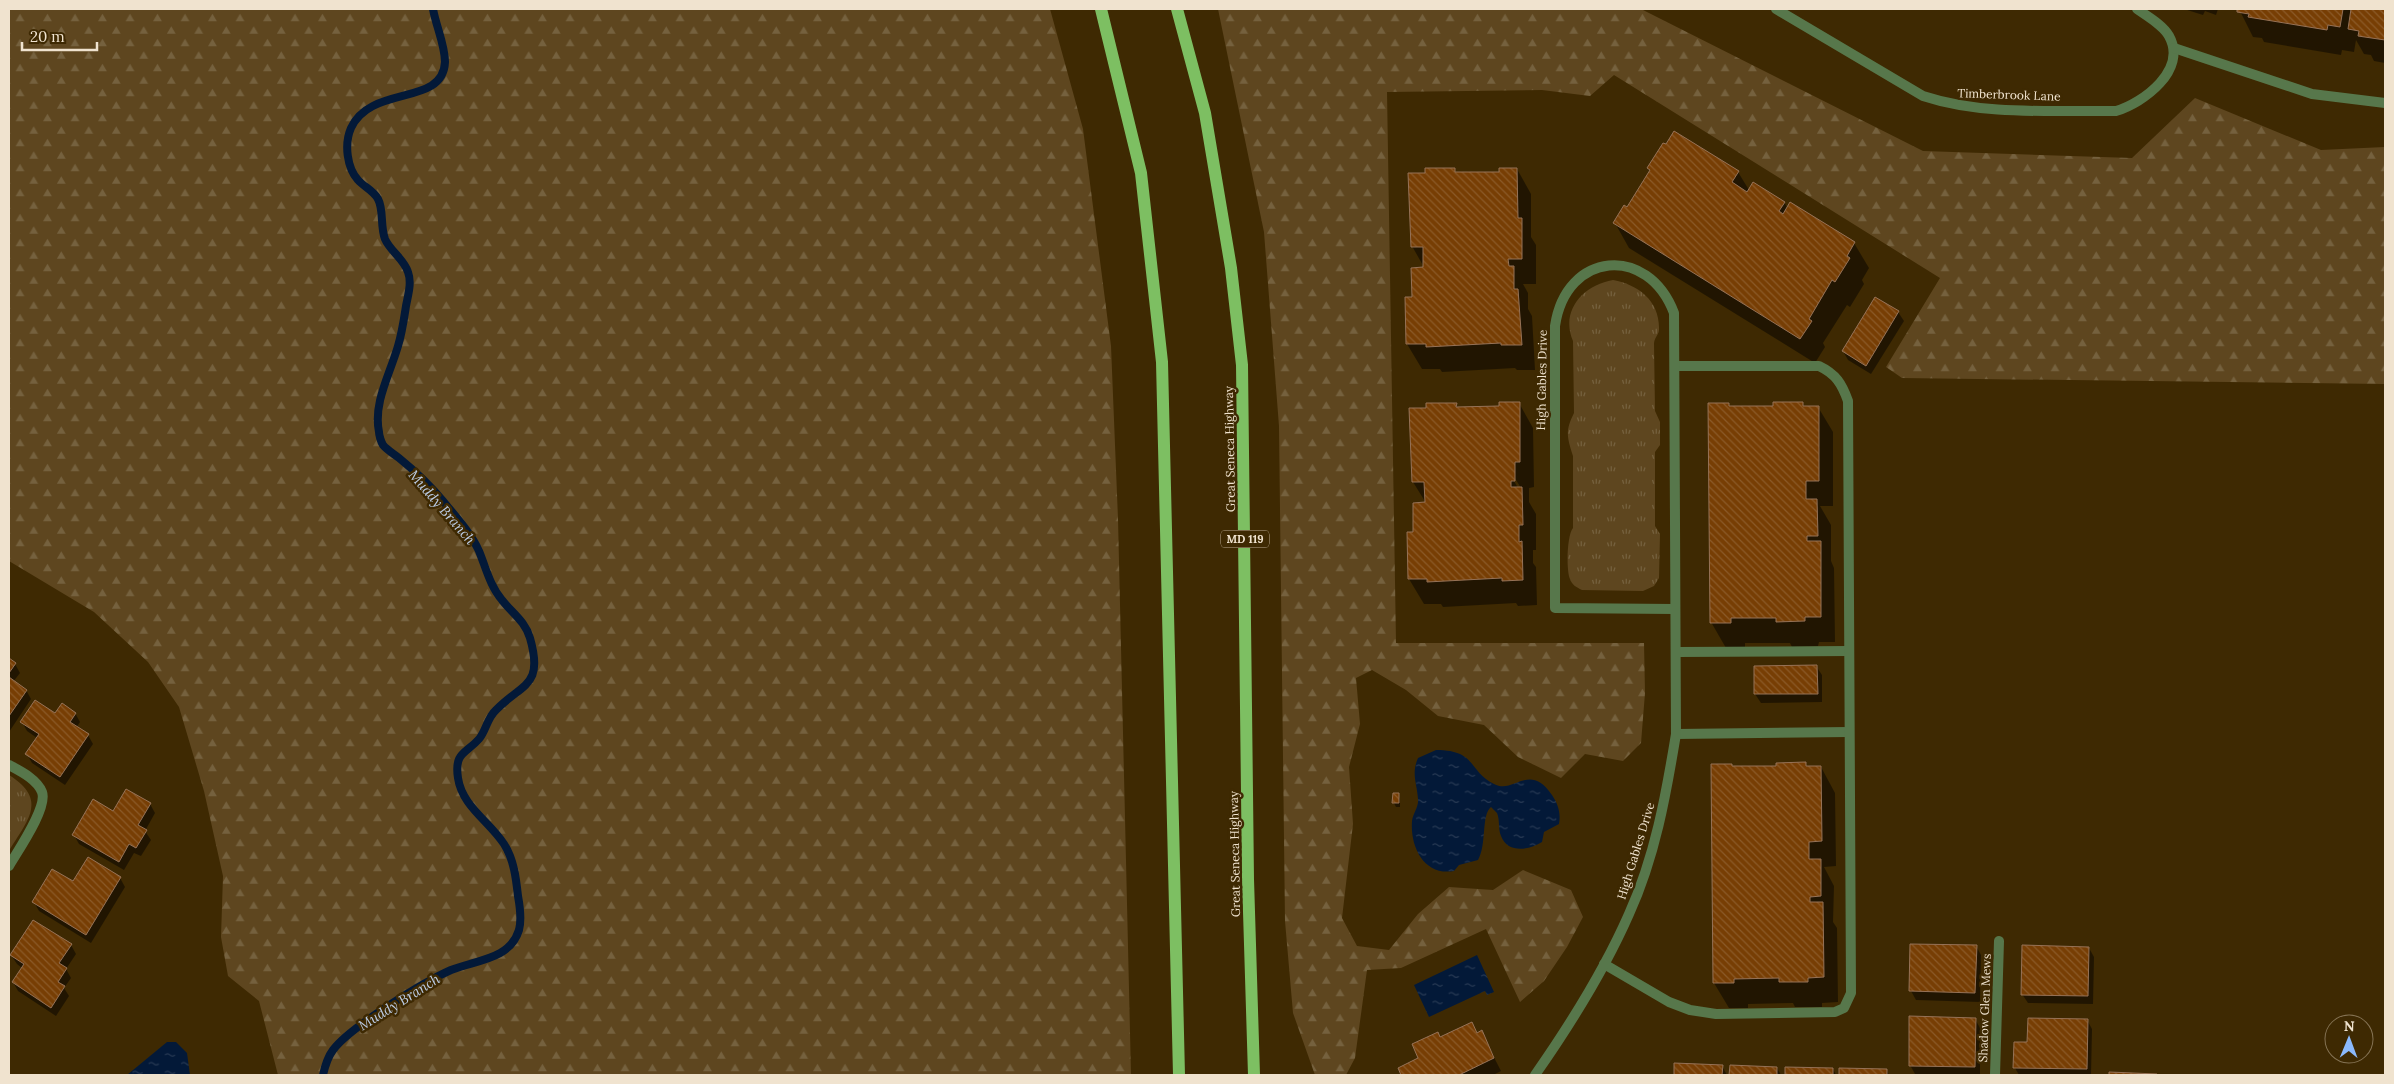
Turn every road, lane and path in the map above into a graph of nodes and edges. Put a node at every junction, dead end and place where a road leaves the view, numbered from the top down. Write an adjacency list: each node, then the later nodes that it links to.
1 (1101, 9): 17 (main road)
2 (1177, 9): 18 (main road, Great Seneca Highway / MD 119)
3 (1776, 9): 5 (street, Timberbrook Lane)
4 (2137, 9): 5 (street)
5 (2174, 48): 6 (street)
6 (2385, 103)
7 (1675, 366): 8 (street, High Gables Drive); 8 (street, High Gables Drive); 9 (street)
8 (1674, 609): 10 (street, High Gables Drive)
9 (1849, 650): 10 (street); 11 (street)
10 (1677, 652): 12 (street, High Gables Drive)
11 (1849, 732): 12 (street); 16 (street)
12 (1676, 734): 16 (street, High Gables Drive)
13 (9, 764): 14 (street)
14 (9, 866)
15 (1999, 941): 20 (street, Shadow Glen Mews)
16 (1604, 964): 19 (street, High Gables Drive)
17 (1179, 1075)
18 (1254, 1075)
19 (1535, 1075)
20 (1996, 1075)

